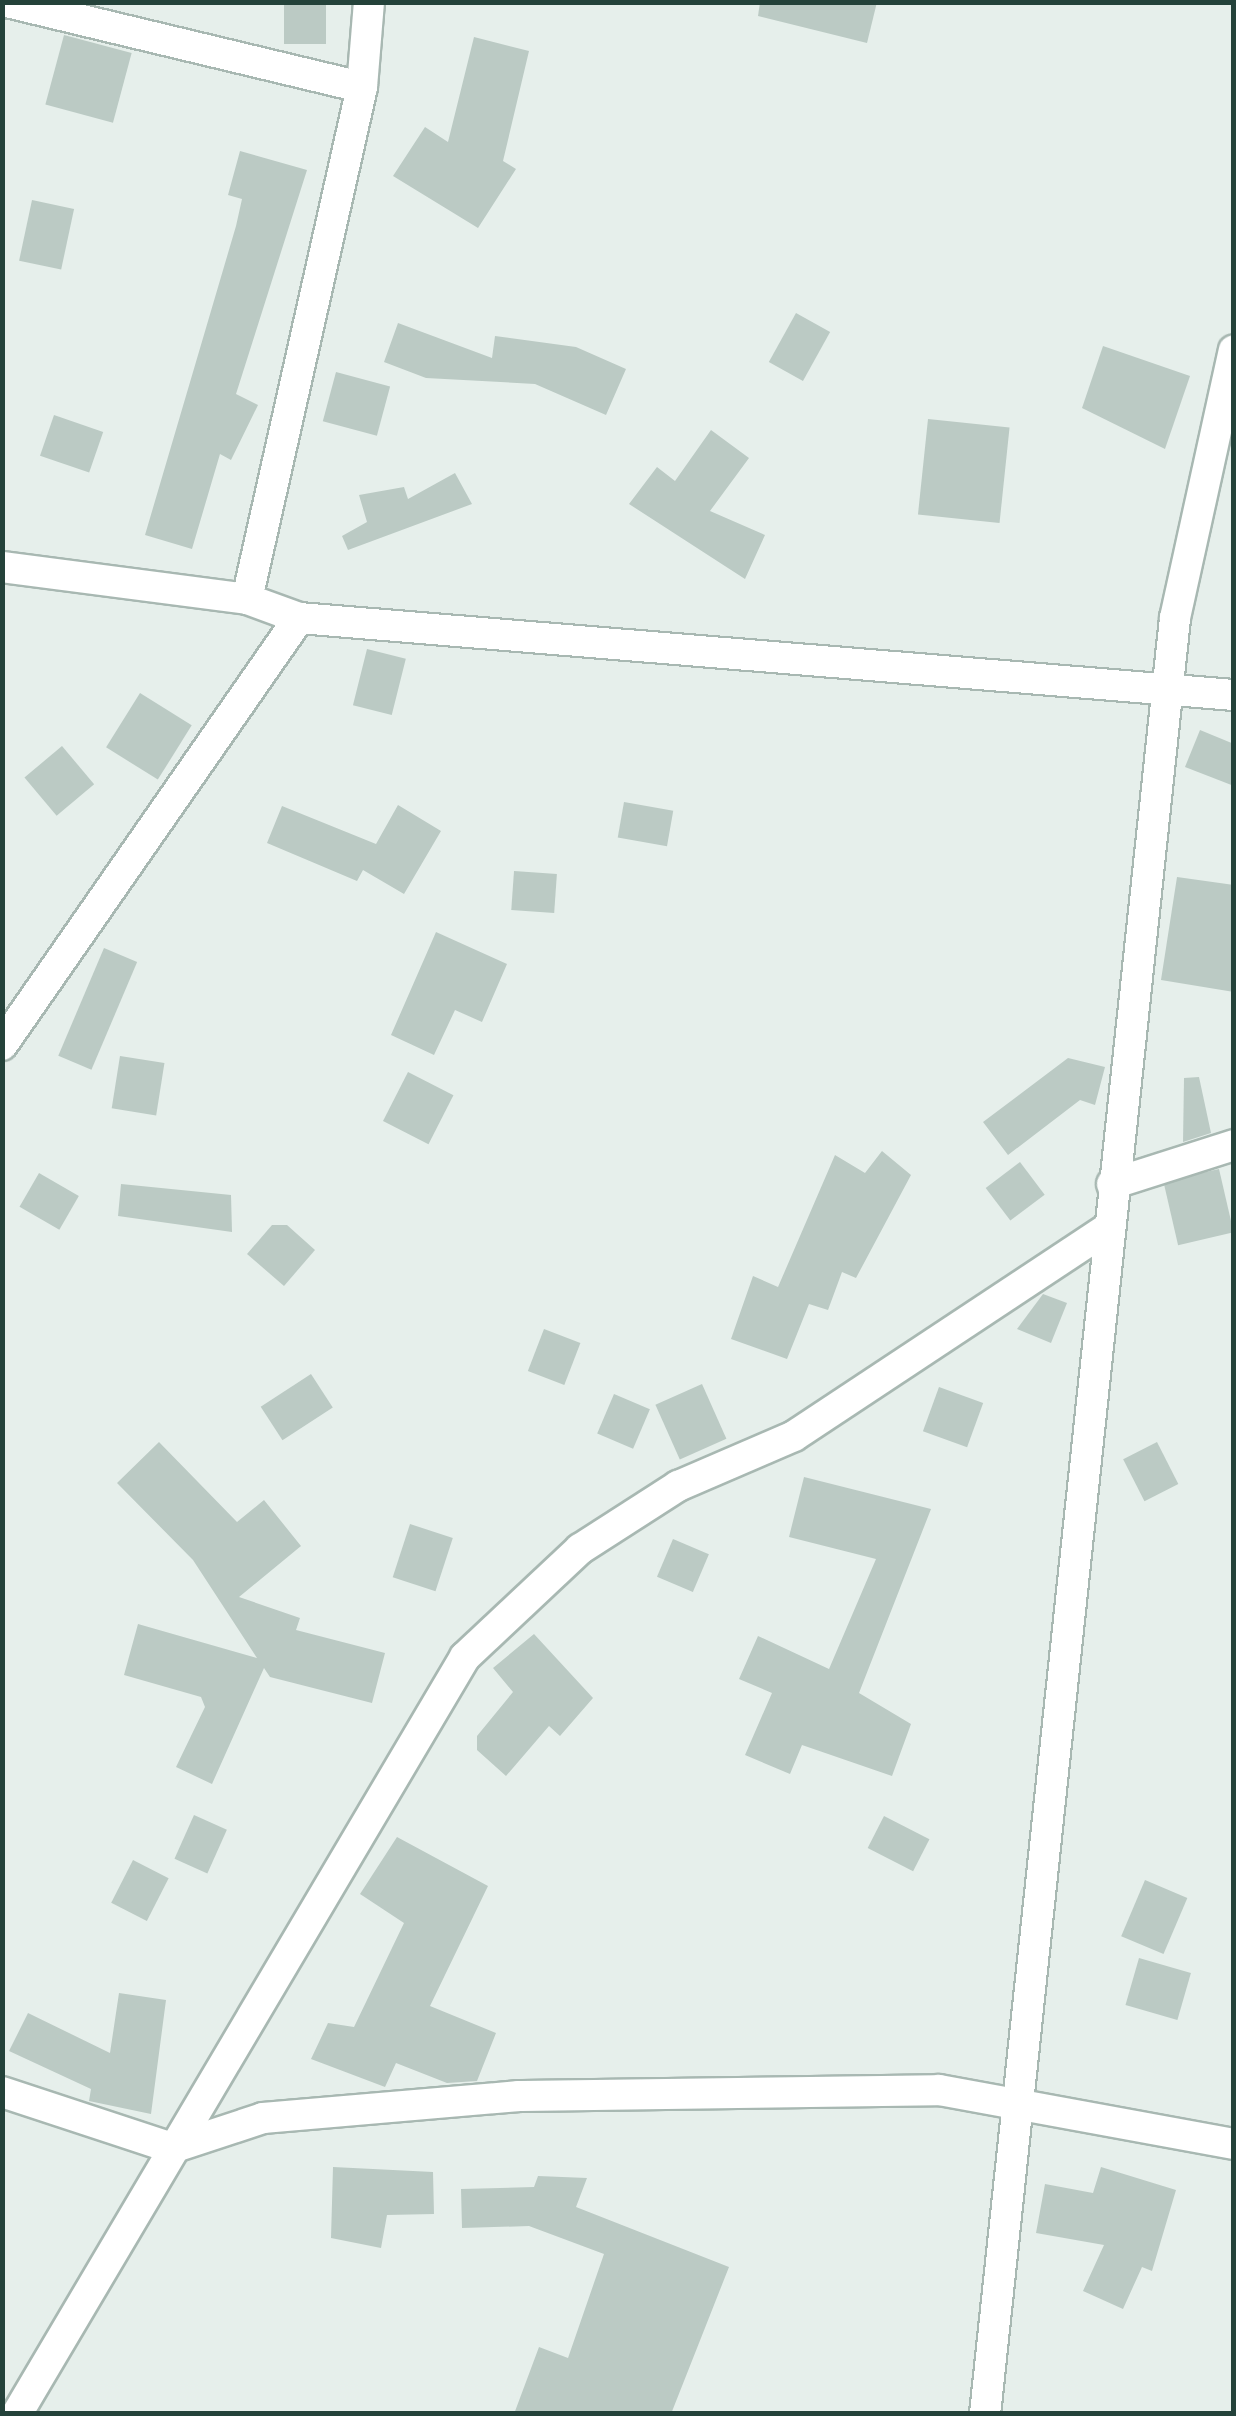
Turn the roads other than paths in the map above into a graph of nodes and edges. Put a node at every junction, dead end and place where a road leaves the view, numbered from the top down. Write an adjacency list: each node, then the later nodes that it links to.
1 (7, 2): 3 (street)
2 (370, 2): 3 (street)
3 (362, 87): 6 (street)
4 (1234, 350): 8 (street)
5 (2, 567): 6 (street)
6 (247, 598): 7 (street)
7 (300, 618): 8 (street); 10 (street)
8 (1168, 685): 9 (street); 12 (street)
9 (1234, 695)
10 (2, 1045)
11 (1234, 1144): 12 (street)
12 (1112, 1184): 13 (street)
13 (1107, 1229): 15 (street); 17 (street)
14 (2, 2092): 17 (street)
15 (1016, 2102): 16 (street); 17 (street); 19 (street)
16 (1234, 2144)
17 (172, 2148): 18 (street)
18 (18, 2414)
19 (985, 2414)

